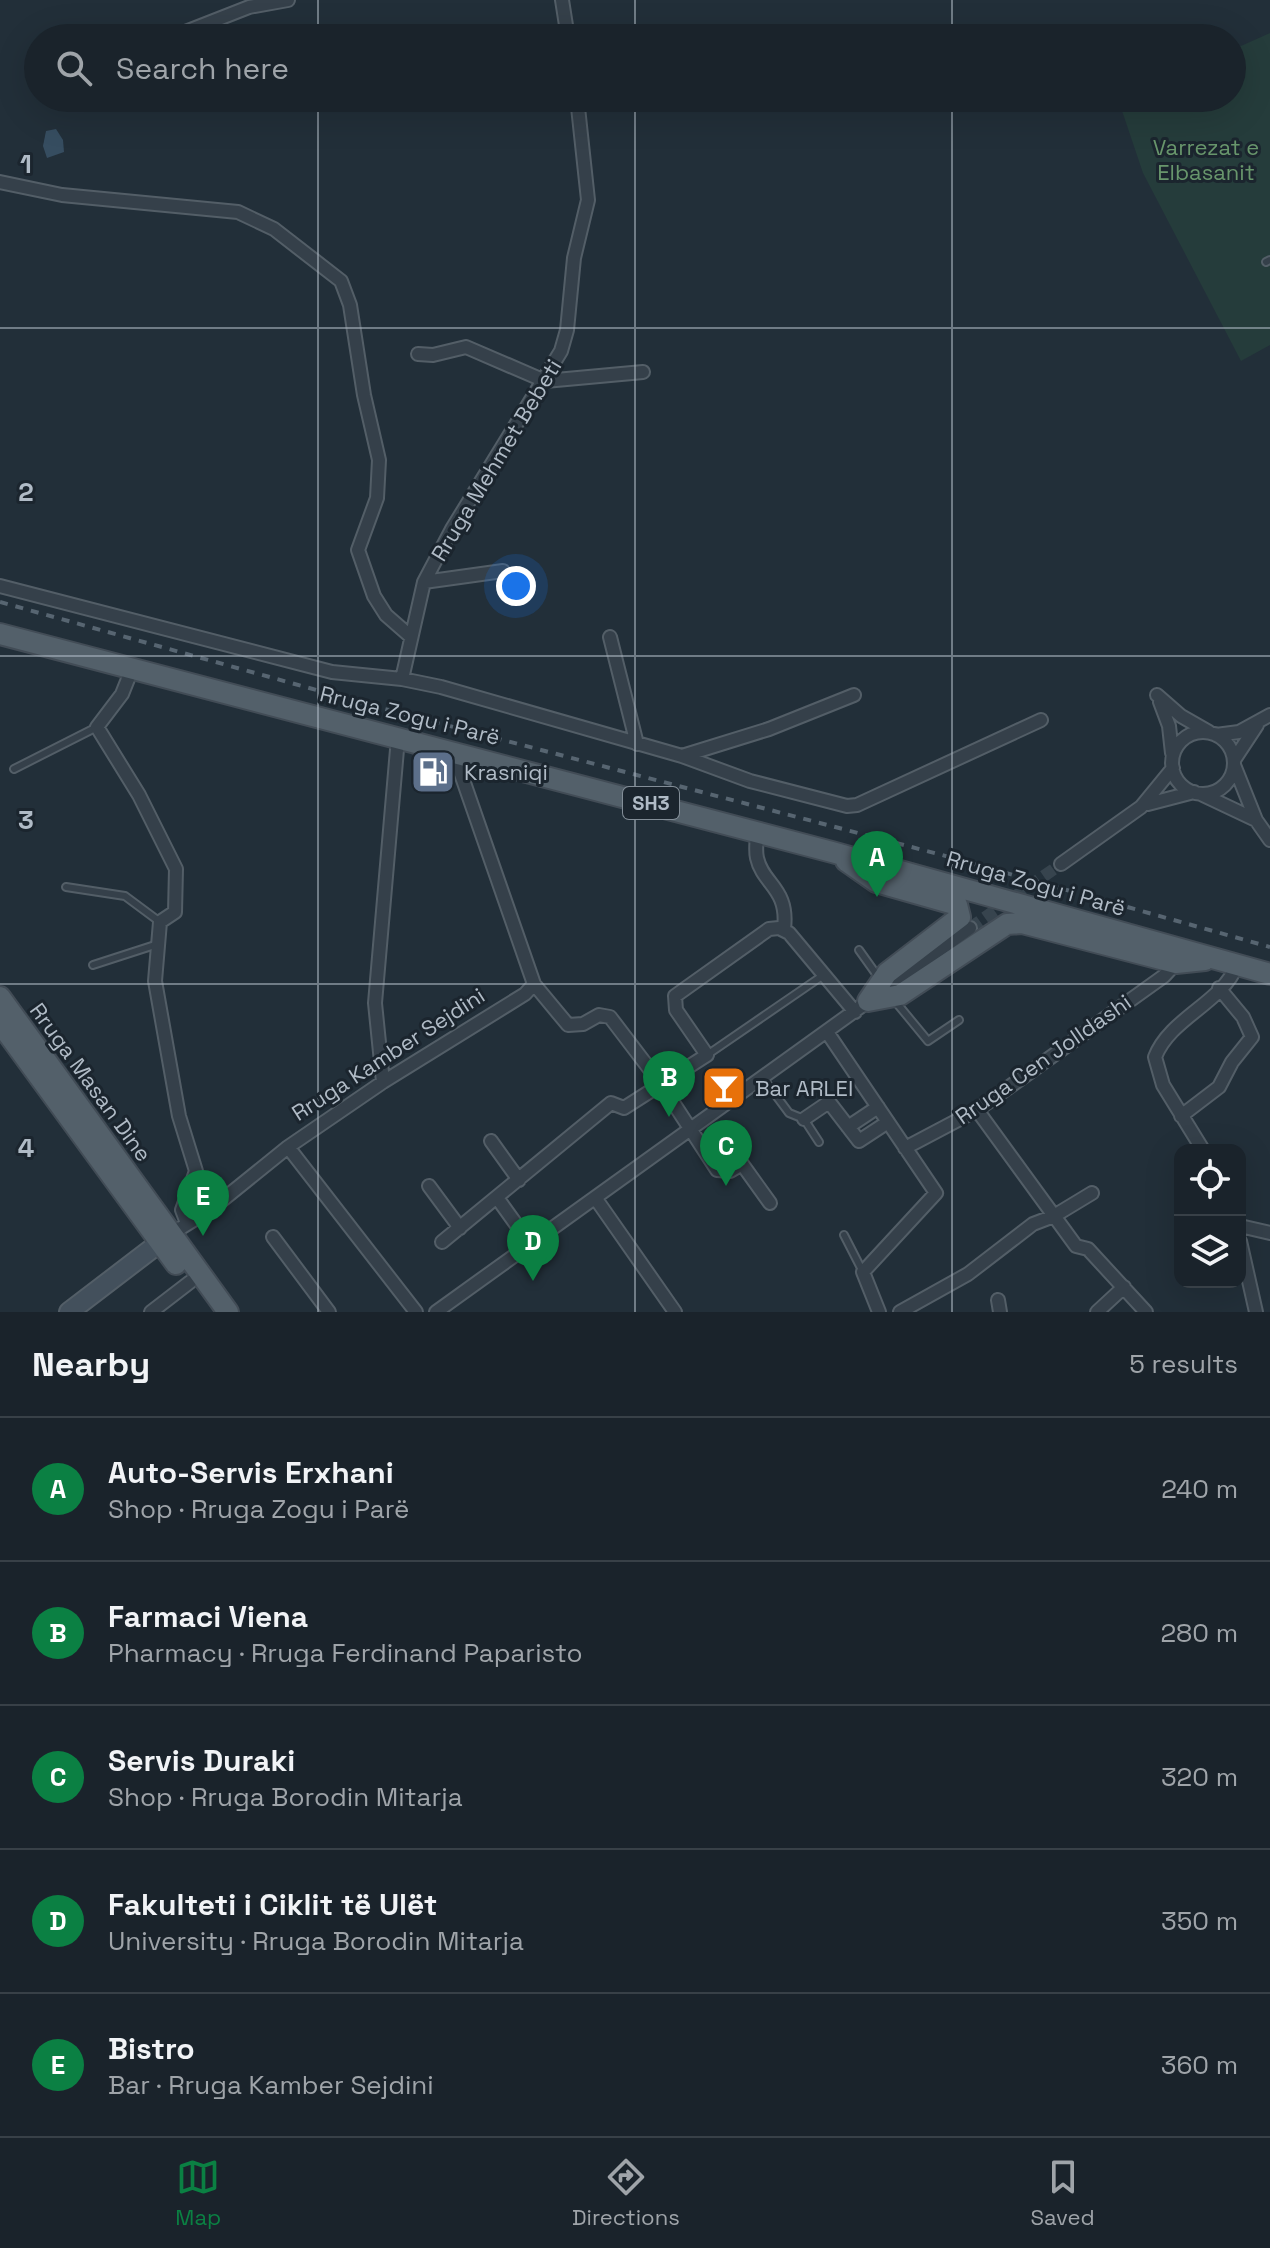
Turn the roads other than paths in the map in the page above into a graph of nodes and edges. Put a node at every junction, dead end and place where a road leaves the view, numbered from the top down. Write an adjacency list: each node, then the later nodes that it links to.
1 (288, 0): 3 (street)
2 (562, 0): 4 (street)
3 (206, 24)
4 (566, 24)
5 (579, 112): 9 (street, Rruga Mehmet Bebeti)
6 (0, 182): 14 (street)
7 (418, 354): 9 (street)
8 (643, 372): 9 (street)
9 (545, 381): 11 (street, Rruga Mehmet Bebeti)
10 (503, 571): 11 (street)
11 (424, 582): 14 (street, Rruga Mehmet Bebeti)
12 (0, 586): 17 (street)
13 (0, 634): 16 (main road, Rruga Zogu i Parë / SH3)
14 (410, 636): 17 (street, Rruga Mehmet Bebeti)
15 (610, 637): 24 (street)
16 (132, 669): 21 (street); 23 (main road, Rruga Zogu i Parë / SH3)
17 (402, 679): 24 (street)
18 (854, 695): 26 (street)
19 (1264, 719): 22 (street); 27 (street)
20 (1041, 720): 26 (street)
21 (97, 727): 29 (lane); 38 (street)
22 (1214, 734): 27 (street); 28 (street); 28 (street)
23 (398, 738): 25 (main road, Rruga Zogu i Parë / SH3); 59 (street)
24 (637, 744): 26 (street)
25 (452, 750): 33 (main road, Rruga Zogu i Parë / SH3); 49 (street)
26 (682, 756)
27 (1234, 762): 30 (street); 32 (street)
28 (1173, 764): 30 (street); 31 (street)
29 (14, 769)
30 (1196, 793): 31 (street); 32 (street)
31 (1141, 807): 36 (street)
32 (1256, 820): 34 (street)
33 (757, 832): 35 (main road, Rruga Zogu i Parë / SH3); 40 (street)
34 (1270, 840)
35 (832, 852): 43 (main road, Rruga Zogu i Parë / SH3); 51 (main road)
36 (1061, 864)
37 (66, 887): 38 (lane)
38 (160, 922): 41 (street)
39 (970, 928): 53 (street)
40 (784, 929): 47 (street); 57 (street)
41 (158, 944): 45 (lane); 82 (street)
42 (859, 950): 51 (lane)
43 (1214, 959): 44 (main road); 46 (main road, Rruga Zogu i Parë / SH3)
44 (1176, 963): 51 (main road); 62 (street, Rruga Cen Jolldashi)
45 (93, 965)
46 (1237, 965): 48 (main road, Rruga Zogu i Parë / SH3); 50 (street)
47 (825, 974): 53 (street); 57 (lane)
48 (1270, 974)
49 (534, 984): 59 (street, Rruga Kamber Sejdini); 60 (street)
50 (1219, 988): 63 (street); 63 (street)
51 (885, 989): 53 (main road); 54 (lane)
52 (0, 997): 82 (main road, Rruga Masan Dine)
53 (862, 1007): 56 (street)
54 (959, 1020)
55 (0, 1023): 82 (main road, Rruga Masan Dine)
56 (827, 1032): 58 (street); 61 (street)
57 (707, 1055): 60 (street)
58 (763, 1078): 64 (lane); 67 (street)
59 (383, 1082): 71 (street, Rruga Kamber Sejdini)
60 (661, 1084): 67 (street); 73 (street)
61 (878, 1107): 65 (street); 66 (street)
62 (977, 1110): 72 (street, Rruga Cen Jolldashi); 79 (street)
63 (1181, 1116): 70 (street)
64 (804, 1119): 66 (street); 69 (lane)
65 (888, 1122): 66 (street); 72 (street)
66 (848, 1127)
67 (690, 1130): 77 (street); 78 (street)
68 (491, 1141): 73 (street)
69 (819, 1142)
70 (1199, 1144)
71 (288, 1147): 82 (street, Rruga Kamber Sejdini); 97 (street)
72 (905, 1148): 89 (street)
73 (519, 1180): 76 (street)
74 (429, 1186): 81 (street)
75 (1092, 1193): 79 (street)
76 (498, 1199): 81 (street); 87 (street)
77 (596, 1199): 87 (street); 99 (street)
78 (770, 1203)
79 (1054, 1216): 91 (street); 101 (street)
80 (1246, 1227): 83 (street)
81 (460, 1228): 86 (street)
82 (172, 1233): 90 (main road); 93 (main road, Rruga Kamber Sejdini); 95 (main road)
83 (1270, 1233)
84 (844, 1235): 89 (lane)
85 (273, 1237): 96 (street)
86 (442, 1242)
87 (531, 1245): 98 (street)
88 (1246, 1268): 104 (street)
89 (863, 1272): 100 (street)
90 (190, 1282): 92 (street); 94 (main road)
91 (1124, 1287): 102 (street); 103 (street)
92 (155, 1311)
93 (69, 1312)
94 (212, 1312)
95 (228, 1312)
96 (329, 1312)
97 (416, 1312)
98 (436, 1312)
99 (675, 1312)
100 (879, 1312)
101 (900, 1312)
102 (1097, 1312)
103 (1146, 1312)
104 (1256, 1312)

